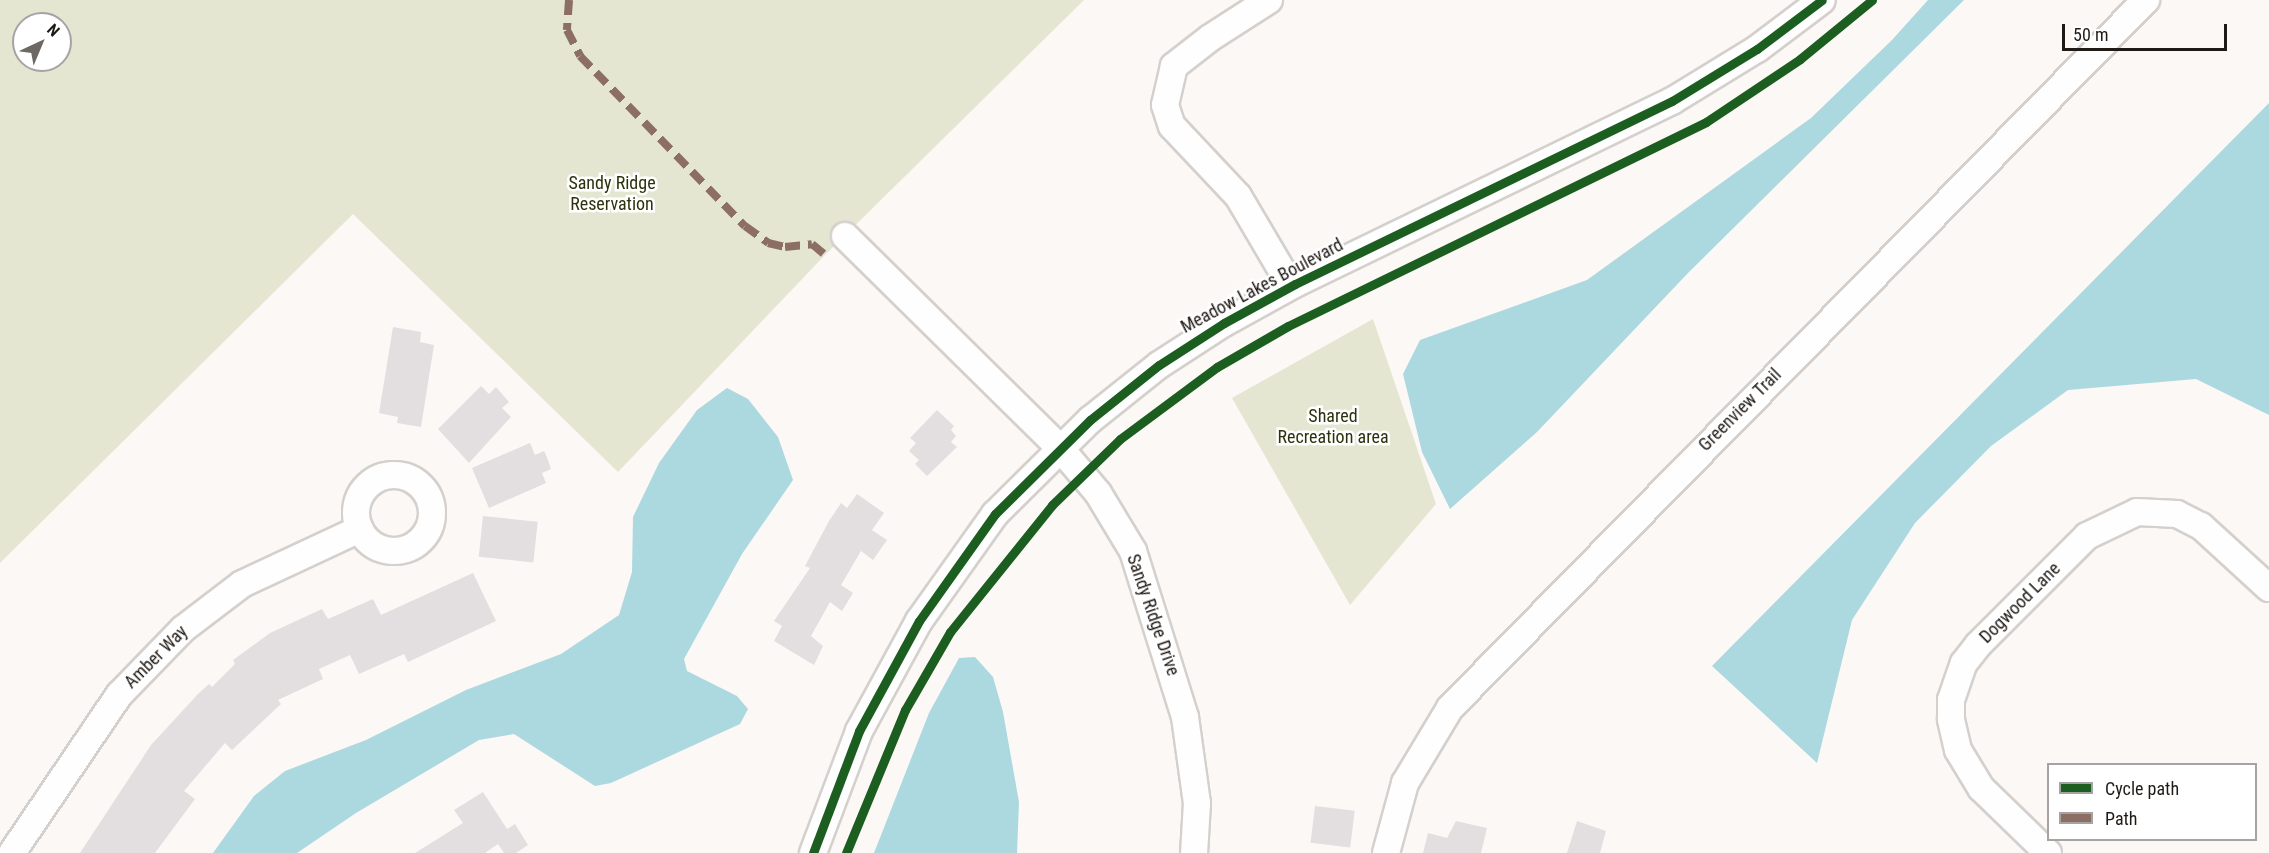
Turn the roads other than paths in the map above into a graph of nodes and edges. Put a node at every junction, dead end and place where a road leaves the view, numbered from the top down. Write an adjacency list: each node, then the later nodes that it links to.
1 (1269, 0): 5 (street)
2 (1822, 0): 5 (street, Meadow Lakes Boulevard)
3 (2146, 0): 12 (street, Greenview Trail)
4 (845, 236): 6 (street, Sandy Ridge Drive)
5 (1291, 286): 6 (street, Meadow Lakes Boulevard)
6 (1060, 448): 10 (street, Meadow Lakes Boulevard); 11 (street, Sandy Ridge Drive)
7 (360, 529): 9 (street, Amber Way)
8 (2269, 588): 13 (street, Dogwood Lane)
9 (12, 853)
10 (813, 853)
11 (1194, 853)
12 (1386, 853)
13 (2048, 853)

